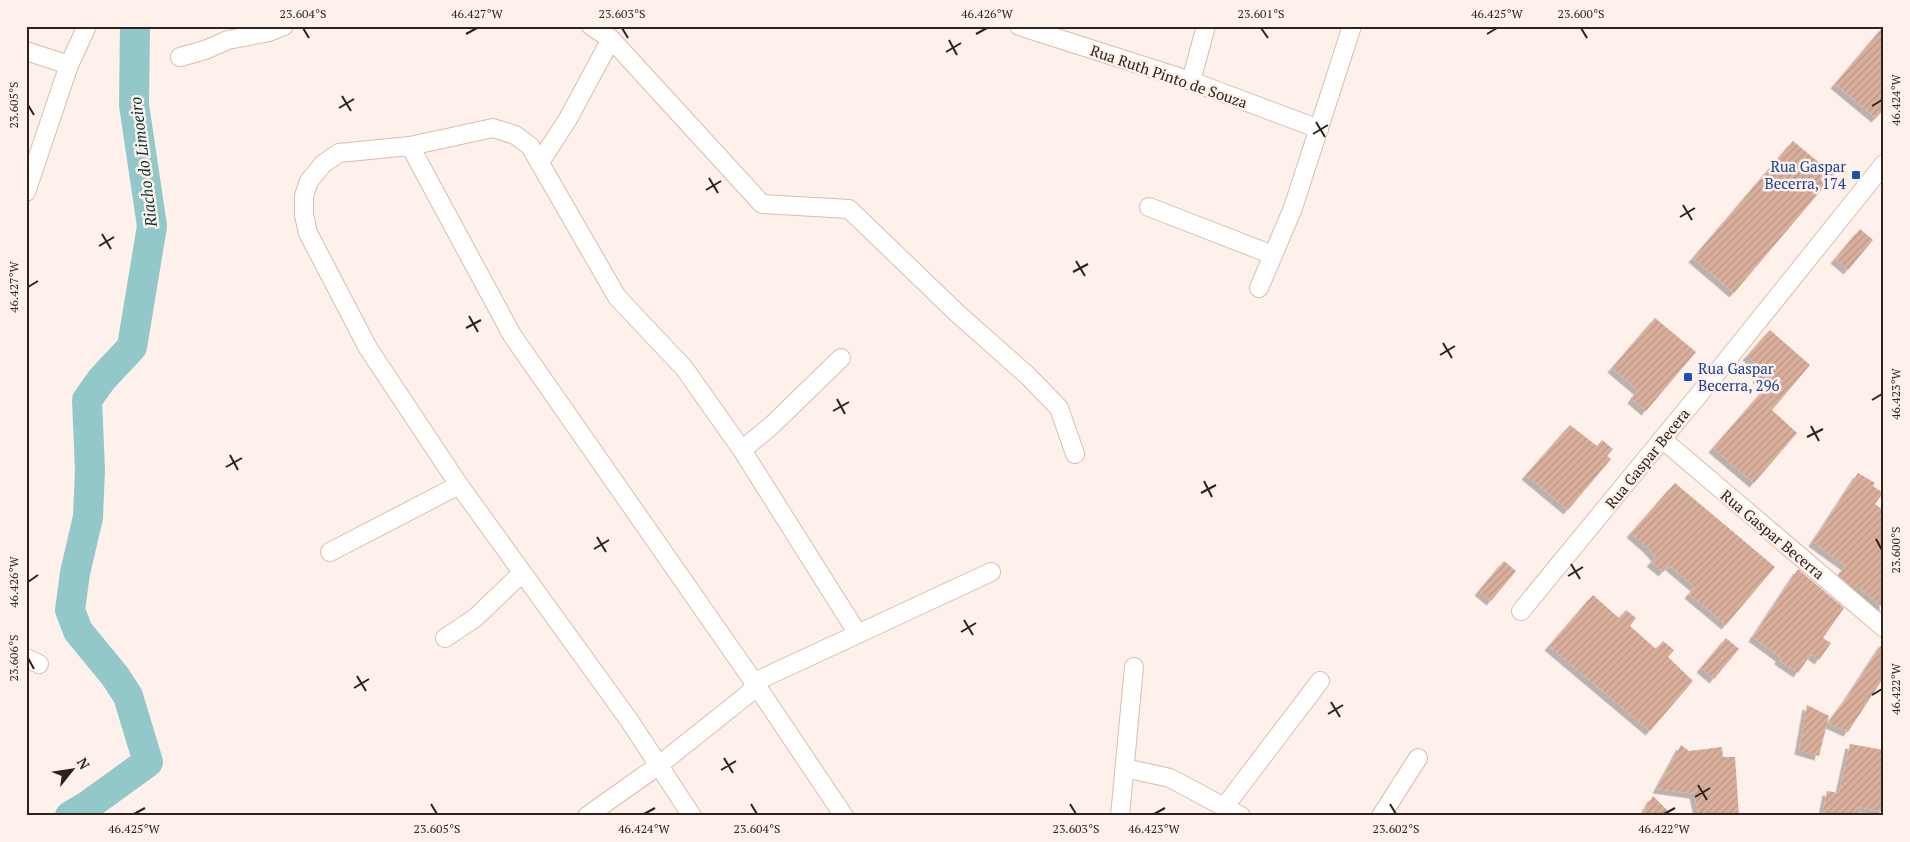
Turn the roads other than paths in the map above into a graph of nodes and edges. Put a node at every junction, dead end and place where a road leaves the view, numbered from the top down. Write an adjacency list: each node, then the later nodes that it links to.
1 (87, 26): 10 (street)
2 (284, 26): 9 (street)
3 (591, 26): 7 (street)
4 (1019, 26): 11 (street, Rua Ruth Pinto de Souza)
5 (1206, 26): 11 (street)
6 (1352, 26): 12 (street)
7 (611, 39): 14 (street); 23 (street)
8 (26, 51): 10 (street)
9 (180, 57)
10 (69, 66): 16 (street)
11 (1192, 81): 12 (street, Rua Ruth Pinto de Souza)
12 (1319, 129): 18 (street)
13 (410, 146): 14 (street); 24 (street); 34 (street)
14 (540, 162): 22 (street)
15 (1884, 164): 21 (street, Rua Gaspar Becera)
16 (26, 192)
17 (1149, 207): 18 (street)
18 (1273, 255): 19 (street)
19 (1259, 288)
20 (841, 358): 22 (street)
21 (1662, 439): 28 (street, Rua Gaspar Becera); 29 (street, Rua Gaspar Becerra)
22 (742, 450): 30 (street)
23 (1075, 454)
24 (459, 485): 25 (street); 27 (street)
25 (330, 552)
26 (991, 572): 30 (street)
27 (522, 573): 31 (street); 36 (street)
28 (1521, 611)
29 (1884, 628)
30 (858, 634): 34 (street)
31 (445, 638)
32 (1134, 667): 37 (street)
33 (1320, 681): 38 (street)
34 (756, 685): 36 (street); 41 (street)
35 (1418, 758): 44 (street)
36 (659, 765): 39 (street); 40 (street)
37 (1125, 768): 38 (street); 42 (street)
38 (1224, 806): 43 (street)
39 (587, 816)
40 (692, 816)
41 (844, 816)
42 (1120, 816)
43 (1241, 816)
44 (1381, 816)

